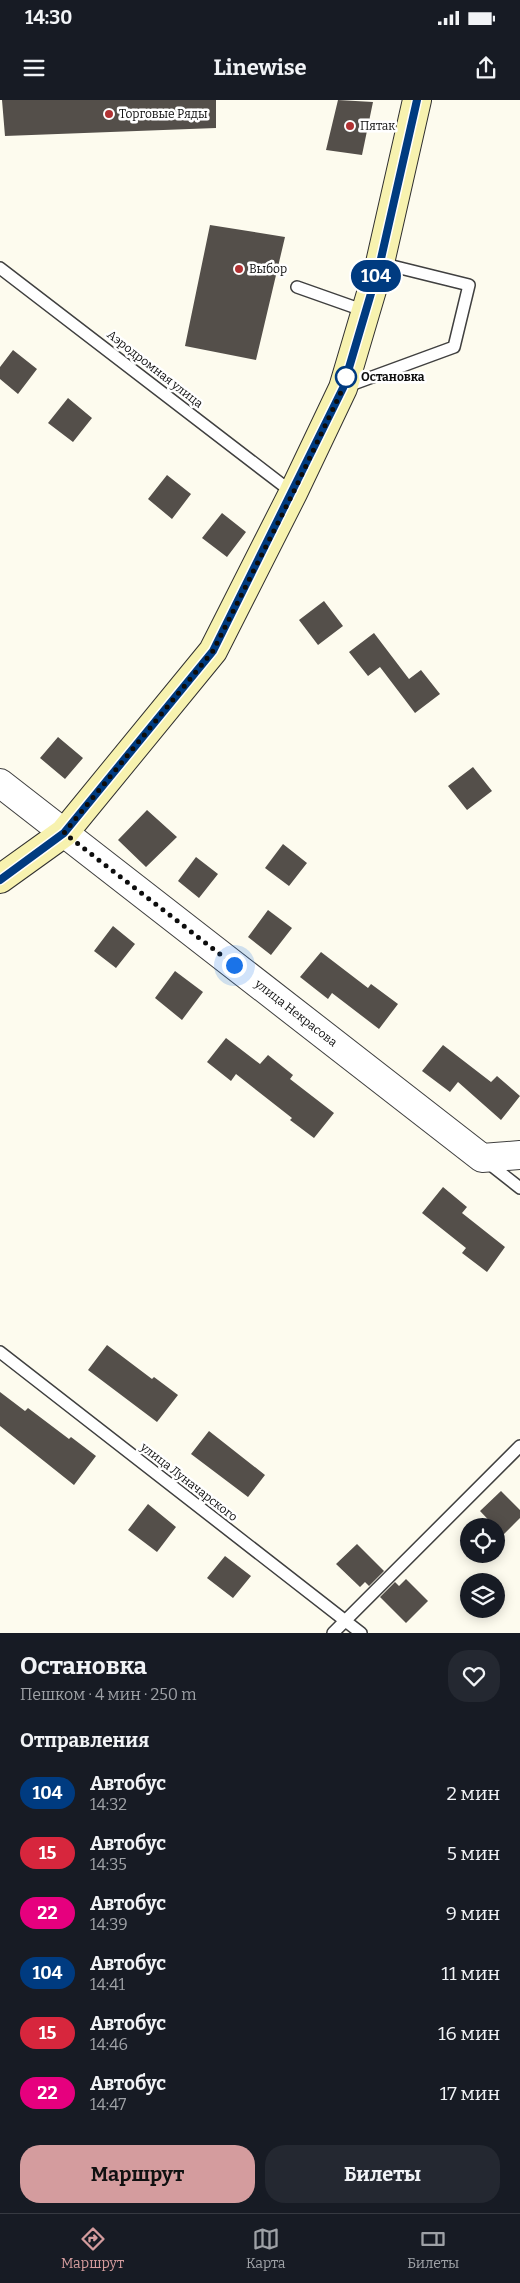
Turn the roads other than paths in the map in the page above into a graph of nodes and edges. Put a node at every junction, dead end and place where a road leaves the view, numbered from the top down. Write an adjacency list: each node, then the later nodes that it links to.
1 (417, 100): 2 (main road)
2 (380, 263): 5 (main road); 6 (lane)
3 (0, 268): 7 (lane, Аэродромная улица)
4 (297, 287): 5 (lane)
5 (365, 311): 6 (main road)
6 (343, 388): 7 (main road)
7 (293, 493): 9 (main road)
8 (0, 783): 9 (street, улица Некрасова)
9 (64, 833): 10 (main road); 12 (street, улица Некрасова)
10 (0, 880)
11 (520, 1155): 12 (street)
12 (482, 1158): 13 (lane, улица Некрасова)
13 (520, 1188)
14 (0, 1352): 16 (lane, улица Луначарского)
15 (520, 1446): 16 (lane)
16 (346, 1621): 17 (lane); 18 (lane, улица Луначарского)
17 (333, 1633)
18 (361, 1633)

